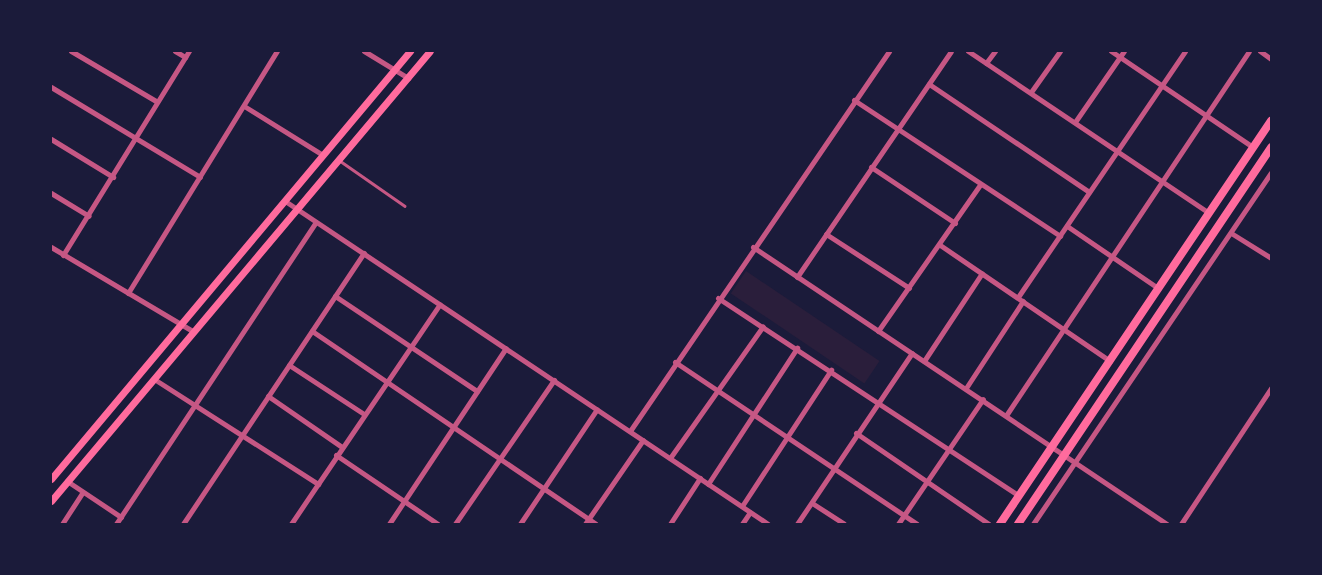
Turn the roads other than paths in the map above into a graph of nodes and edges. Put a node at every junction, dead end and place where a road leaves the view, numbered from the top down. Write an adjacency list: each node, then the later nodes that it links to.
1 (71, 51): 27 (street)
2 (175, 51): 16 (street)
3 (277, 51): 28 (street)
4 (364, 51): 20 (street)
5 (410, 51): 20 (main road)
6 (430, 51): 21 (main road)
7 (889, 51): 26 (street)
8 (951, 51): 23 (street)
9 (968, 51): 19 (street)
10 (995, 51): 19 (street)
11 (1060, 51): 25 (street)
12 (1111, 51): 17 (street)
13 (1185, 51): 22 (street)
14 (1248, 51): 29 (street)
15 (1260, 51): 18 (street)
16 (187, 54): 27 (street)
17 (1122, 54): 22 (street); 31 (street)
18 (1271, 59)
19 (986, 63): 25 (street)
20 (395, 69): 21 (street); 38 (main road)
21 (408, 78): 39 (main road)
22 (1162, 83): 29 (street); 37 (street)
23 (929, 84): 32 (street); 47 (street)
24 (51, 87): 33 (street)
25 (1031, 92): 31 (street)
26 (854, 100): 32 (street); 61 (street)
27 (156, 101): 33 (street)
28 (244, 106): 38 (street); 43 (street)
29 (1205, 111): 36 (street); 44 (street)
30 (1271, 120): 36 (main road)
31 (1075, 122): 37 (street)
32 (896, 129): 40 (street); 45 (street)
33 (134, 138): 42 (street); 43 (street)
34 (51, 139): 42 (street)
35 (1271, 147): 115 (main road)
36 (1254, 148): 51 (main road)
37 (1116, 151): 44 (street); 47 (street)
38 (323, 155): 48 (main road)
39 (339, 160): 49 (lane); 50 (main road)
40 (871, 167): 54 (street); 57 (street)
41 (1271, 173): 56 (street)
42 (113, 177): 52 (street)
43 (200, 177): 70 (street)
44 (1160, 180): 51 (street); 64 (street)
45 (980, 185): 54 (street); 58 (street)
46 (51, 192): 52 (street)
47 (1089, 192): 55 (street)
48 (285, 201): 50 (street); 75 (main road)
49 (405, 206)
50 (297, 209): 53 (street); 80 (main road)
51 (1209, 213): 69 (main road)
52 (89, 216): 63 (street)
53 (316, 222): 62 (street); 100 (street)
54 (955, 223): 59 (street)
55 (1067, 226): 58 (street); 64 (street)
56 (1231, 233): 65 (street); 118 (street)
57 (826, 234): 67 (street); 68 (street)
58 (1060, 236): 73 (street)
59 (940, 245): 66 (street); 68 (street)
60 (51, 247): 63 (street)
61 (753, 247): 67 (street); 72 (street)
62 (364, 253): 71 (street); 74 (street)
63 (63, 255): 70 (street)
64 (1111, 256): 69 (street); 77 (street)
65 (1271, 258)
66 (982, 274): 73 (street); 85 (street)
67 (797, 277): 79 (street)
68 (909, 288): 79 (street)
69 (1158, 288): 86 (main road)
70 (128, 293): 75 (street)
71 (335, 296): 78 (street); 81 (street)
72 (718, 298): 76 (street); 87 (street)
73 (1021, 299): 77 (street); 93 (street)
74 (440, 304): 81 (street); 82 (street)
75 (179, 324): 80 (street); 121 (main road)
76 (763, 326): 83 (street); 95 (street)
77 (1064, 328): 86 (street); 104 (street)
78 (312, 331): 88 (street); 92 (street)
79 (878, 331): 84 (street)
80 (194, 332): 90 (main road)
81 (411, 348): 92 (street); 96 (street)
82 (506, 348): 91 (street); 96 (street)
83 (797, 348): 89 (street); 102 (street)
84 (912, 353): 85 (street); 99 (street)
85 (924, 361): 93 (street)
86 (1110, 361): 113 (main road)
87 (675, 362): 95 (street); 106 (street)
88 (289, 365): 97 (street); 103 (street)
89 (831, 370): 99 (street); 108 (street)
90 (154, 379): 100 (street); 122 (main road)
91 (554, 380): 101 (street); 117 (street)
92 (386, 382): 103 (street); 105 (street)
93 (966, 388): 98 (street)
94 (1271, 388): 158 (street)
95 (719, 390): 102 (street); 116 (street)
96 (477, 391): 105 (street)
97 (268, 396): 109 (street); 111 (street)
98 (983, 399): 104 (street); 112 (street)
99 (879, 401): 107 (street); 112 (street)
100 (194, 405): 109 (street); 135 (street)
101 (597, 409): 106 (street); 126 (street)
102 (754, 412): 108 (street); 125 (street)
103 (364, 414): 111 (street)
104 (1007, 414): 113 (street)
105 (453, 427): 117 (street); 130 (street)
106 (630, 431): 110 (street)
107 (856, 433): 119 (street); 123 (street)
108 (787, 434): 119 (street); 132 (street)
109 (242, 436): 124 (street); 139 (street)
110 (643, 440): 116 (street); 136 (street)
111 (342, 447): 114 (street)
112 (948, 448): 123 (street); 128 (street)
113 (1052, 449): 115 (street); 128 (main road)
114 (336, 456): 124 (street); 130 (street)
115 (1063, 457): 118 (street); 155 (main road)
116 (670, 458): 120 (street)
117 (499, 459): 126 (street); 143 (street)
118 (1074, 465): 156 (street); 157 (street)
119 (833, 470): 131 (street); 134 (street)
120 (700, 478): 125 (street); 146 (street)
121 (51, 480)
122 (67, 481): 127 (street); 129 (main road)
123 (926, 482): 134 (street); 153 (street)
124 (318, 484): 140 (street)
125 (708, 484): 132 (street)
126 (544, 490): 136 (street); 144 (street)
127 (83, 492): 135 (street); 137 (street)
128 (1020, 497): 154 (main road)
129 (51, 501)
130 (405, 501): 141 (street); 142 (street)
131 (812, 503): 149 (street); 150 (street)
132 (742, 506): 133 (street)
133 (750, 512): 147 (street); 148 (street)
134 (904, 515): 151 (street); 152 (street)
135 (121, 517): 138 (street)
136 (587, 522): 145 (street)
137 (62, 524)
138 (116, 524)
139 (183, 524)
140 (291, 524)
141 (389, 524)
142 (438, 524)
143 (455, 524)
144 (520, 524)
145 (596, 524)
146 (670, 524)
147 (742, 524)
148 (768, 524)
149 (797, 524)
150 (844, 524)
151 (898, 524)
152 (916, 524)
153 (989, 524)
154 (1000, 524)
155 (1018, 524)
156 (1034, 524)
157 (1167, 524)
158 (1181, 524)

